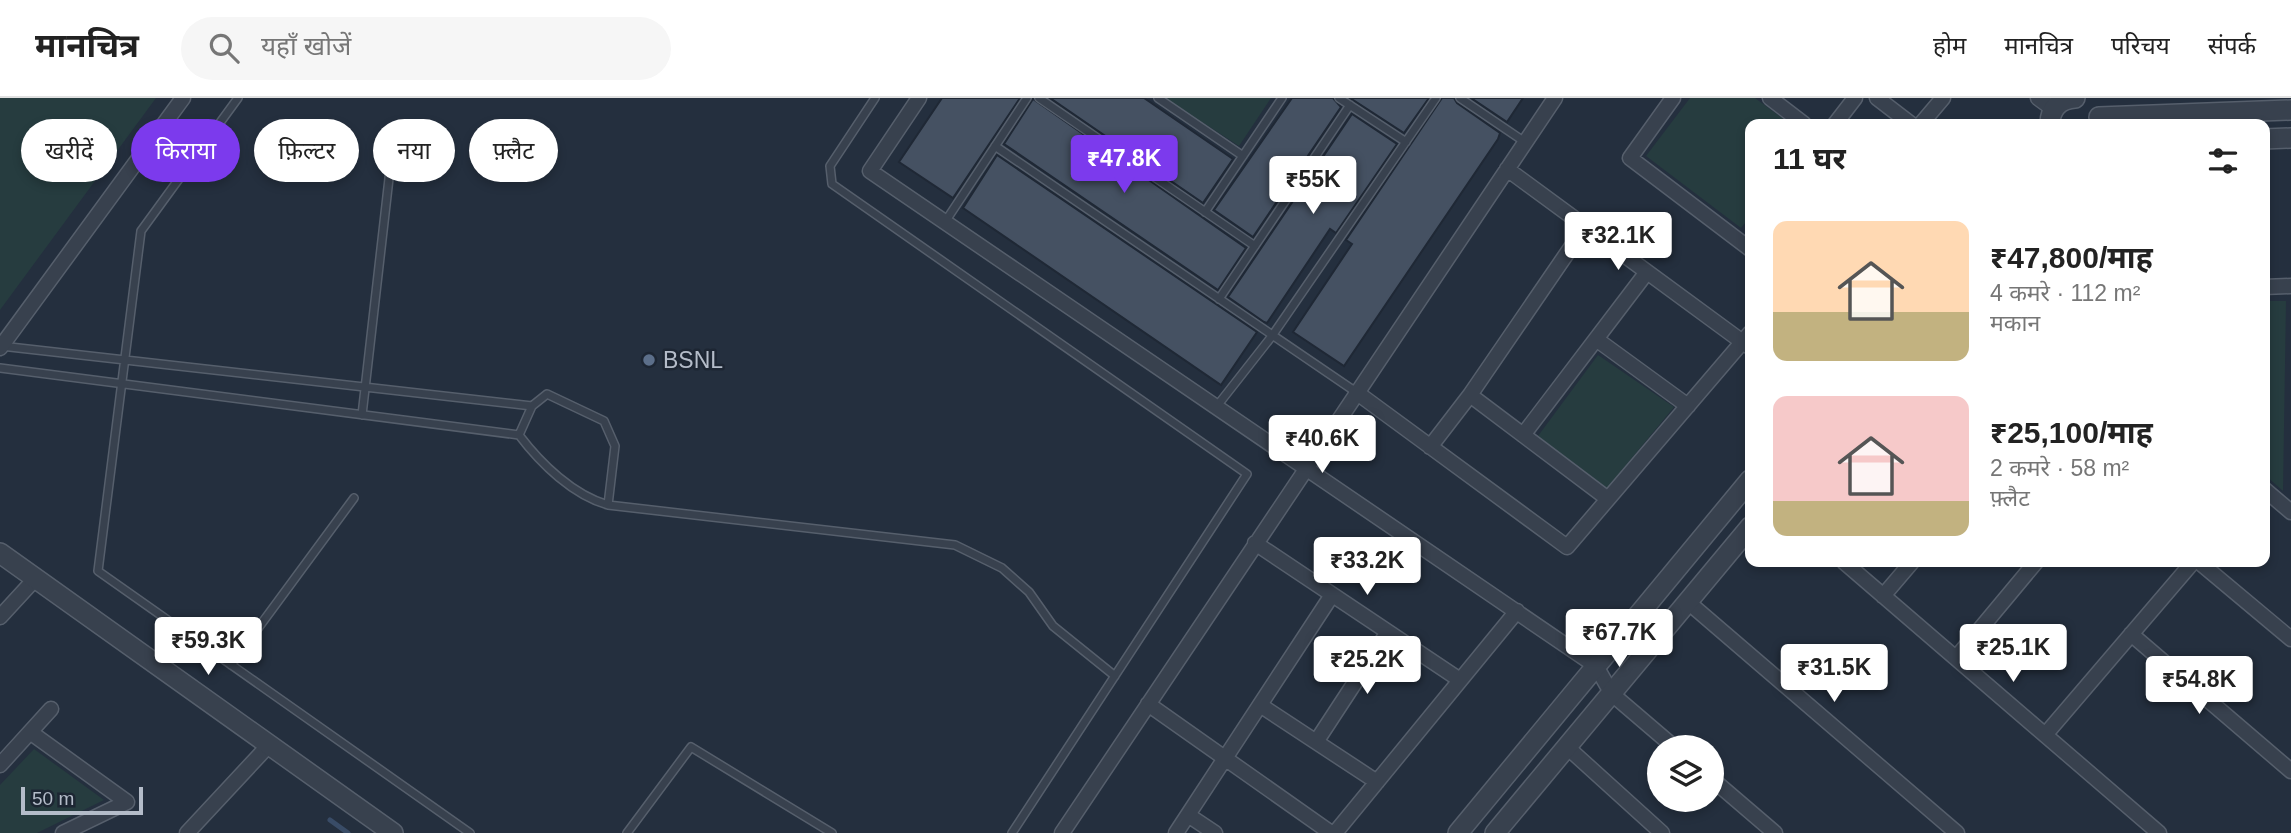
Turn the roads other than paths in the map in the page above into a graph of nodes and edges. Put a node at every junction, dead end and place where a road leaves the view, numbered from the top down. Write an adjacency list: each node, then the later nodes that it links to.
1 (183, 98): 47 (street)
2 (238, 98): 48 (lane)
3 (875, 98): 88 (lane)
4 (919, 98): 35 (street)
5 (1027, 98): 30 (lane)
6 (1039, 98): 34 (lane)
7 (1158, 98): 31 (lane)
8 (1282, 98): 31 (lane)
9 (1339, 98): 18 (lane)
10 (1436, 98): 28 (lane)
11 (1460, 98): 29 (lane)
12 (1555, 98): 29 (street)
13 (1673, 98): 37 (street)
14 (1770, 98): 22 (street)
15 (1854, 98): 23 (street)
16 (1877, 98): 24 (street)
17 (1943, 98): 25 (street)
18 (1350, 105): 28 (lane); 38 (lane)
19 (2055, 106): 20 (street)
20 (2091, 107): 21 (street)
21 (2291, 110)
22 (1797, 119)
23 (1839, 119)
24 (1904, 119)
25 (1925, 119)
26 (2291, 138): 27 (street)
27 (2270, 139)
28 (1405, 142): 43 (lane)
29 (1525, 142): 32 (street)
30 (995, 146): 35 (lane); 42 (lane)
31 (1243, 156): 34 (lane)
32 (1507, 169): 36 (street); 52 (street)
33 (389, 182): 51 (lane)
34 (1205, 212): 38 (lane)
35 (945, 222): 55 (street)
36 (1585, 227): 39 (street); 53 (street)
37 (1745, 241)
38 (1255, 246): 42 (lane)
39 (1647, 272): 44 (street); 45 (street)
40 (2291, 286): 41 (street)
41 (2270, 287)
42 (1219, 299): 43 (lane)
43 (1272, 335): 52 (lane); 55 (lane)
44 (1596, 339): 56 (street); 59 (street)
45 (1745, 339)
46 (1745, 344): 56 (street)
47 (1, 347): 48 (lane)
48 (125, 360): 50 (lane); 51 (lane)
49 (0, 368): 50 (lane)
50 (122, 384): 57 (lane); 86 (lane)
51 (365, 387): 54 (lane); 57 (lane)
52 (1356, 393): 60 (street); 61 (street)
53 (1470, 395): 59 (street); 60 (street)
54 (532, 406): 58 (lane); 66 (lane)
55 (1217, 406): 61 (street)
56 (1688, 406): 65 (street)
57 (362, 415): 58 (lane)
58 (519, 435): 66 (lane)
59 (1523, 435): 65 (street)
60 (1430, 447): 65 (street)
61 (1307, 466): 69 (street); 80 (street)
62 (1745, 486): 87 (street)
63 (2270, 494): 67 (street)
64 (354, 498): 86 (lane)
65 (1608, 499)
66 (608, 505): 88 (lane)
67 (2291, 512)
68 (1745, 533): 79 (street)
69 (1255, 543): 77 (street); 91 (street)
70 (0, 553): 76 (street)
71 (1850, 567): 78 (street)
72 (1908, 567): 78 (street)
73 (2032, 567): 85 (street)
74 (2189, 567): 83 (street)
75 (2205, 567): 84 (street)
76 (36, 579): 81 (street); 98 (street)
77 (1332, 595): 82 (street); 92 (street)
78 (1883, 596): 85 (street)
79 (1688, 602): 90 (street); 121 (street)
80 (1517, 611): 87 (street); 89 (street)
81 (0, 618)
82 (1388, 632): 89 (street); 97 (street)
83 (2130, 635): 96 (street); 102 (street)
84 (2291, 639)
85 (1956, 658): 96 (street)
86 (231, 665): 109 (lane)
87 (1596, 666): 90 (street); 117 (street)
88 (1115, 676): 112 (lane)
89 (1460, 680): 103 (street)
90 (1612, 694): 95 (street); 99 (street)
91 (1148, 704): 100 (street); 113 (street)
92 (1260, 705): 97 (street); 100 (street)
93 (51, 709): 94 (street)
94 (30, 732): 101 (street); 106 (street)
95 (1660, 735)
96 (2045, 735): 122 (street)
97 (1316, 742): 103 (street)
98 (269, 745): 107 (street); 108 (street)
99 (1567, 747): 118 (street); 119 (street)
100 (1225, 758): 105 (street); 116 (street)
101 (0, 765)
102 (2291, 771)
103 (1377, 782): 116 (street)
104 (1724, 789): 120 (street)
105 (1188, 815): 114 (street); 115 (street)
106 (65, 833)
107 (187, 833)
108 (393, 833)
109 (470, 833)
110 (627, 833): 111 (lane)
111 (832, 833)
112 (1012, 833)
113 (1062, 833)
114 (1176, 833)
115 (1215, 833)
116 (1333, 833)
117 (1458, 833)
118 (1495, 833)
119 (1662, 833)
120 (1775, 833)
121 (1957, 833)
122 (2159, 833)

